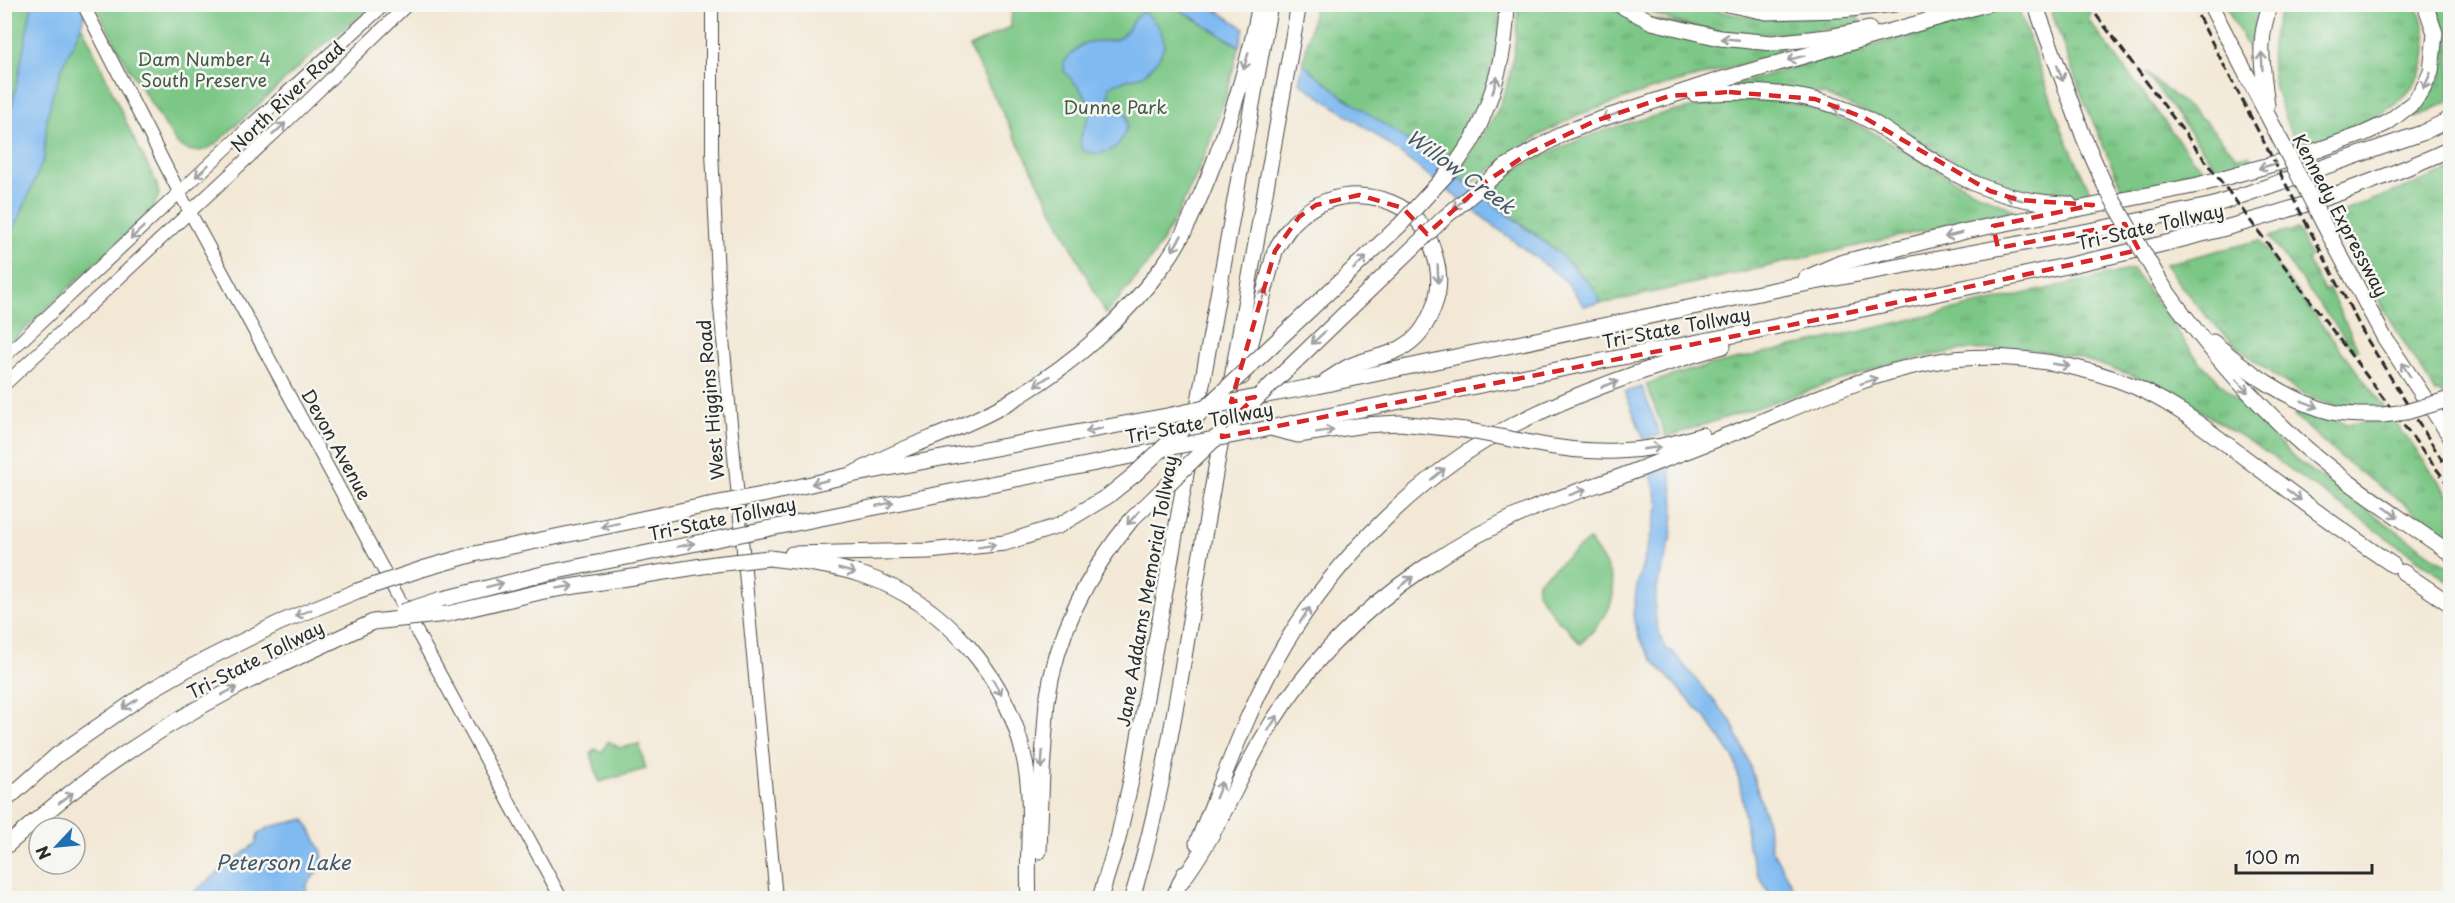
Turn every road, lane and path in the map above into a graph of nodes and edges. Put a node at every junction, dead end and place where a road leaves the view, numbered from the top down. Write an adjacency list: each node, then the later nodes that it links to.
1 (83, 4): 22 (main road, Devon Avenue)
2 (385, 4): 22 (main road, North River Road, one-way to 22)
3 (408, 4): 24 (main road, North River Road, one-way to 3)
4 (712, 4): 47 (main road, West Higgins Road)
5 (1260, 4): 36 (highway, one-way to 36)
6 (1270, 4): 50 (highway, Jane Addams Memorial Tollway)
7 (1299, 4): 33 (highway)
8 (1508, 4): 38 (highway, one-way to 8, bridge)
9 (1618, 4): 17 (highway, one-way to 9)
10 (1726, 4): 11 (highway)
11 (1895, 4)
12 (1986, 4): 17 (highway)
13 (2210, 4): 19 (highway, Kennedy Expressway)
14 (2271, 4): 19 (highway, one-way to 14)
15 (2425, 4): 23 (highway, one-way to 23)
16 (2037, 11): 26 (highway, one-way to 26, bridge)
17 (1913, 26): 18 (highway, one-way to 18)
18 (1669, 96): 23 (highway, one-way to 18); 49 (highway, one-way to 49, bridge)
19 (2269, 118): 35 (highway, Kennedy Expressway, one-way to 19, bridge)
20 (2451, 119): 25 (highway, Tri-State Tollway)
21 (2451, 149): 27 (highway, Tri-State Tollway)
22 (179, 192): 24 (main road, Devon Avenue); 28 (main road, North River Road, one-way to 28)
23 (2092, 205): 25 (highway, one-way to 25)
24 (189, 212): 29 (main road, North River Road); 46 (main road, Devon Avenue)
25 (1784, 288): 30 (highway, Tri-State Tollway)
26 (2178, 309): 31 (highway, one-way to 31, bridge); 37 (highway, one-way to 37)
27 (1806, 322): 34 (highway, Tri-State Tollway); 45 (highway, one-way to 27)
28 (4, 357)
29 (4, 385)
30 (1317, 386): 33 (highway, one-way to 30); 36 (highway, Tri-State Tollway, one-way to 36, bridge)
31 (2451, 399)
32 (1814, 400): 34 (highway, one-way to 32, bridge); 39 (highway, one-way to 39); 45 (highway, one-way to 32)
33 (1226, 412): 51 (highway)
34 (1268, 428): 40 (highway, Tri-State Tollway, one-way to 34, bridge)
35 (2451, 436)
36 (851, 475): 41 (highway, Tri-State Tollway, one-way to 41, bridge)
37 (2451, 553)
38 (769, 558): 40 (highway, one-way to 38, bridge); 48 (highway, one-way to 48)
39 (2451, 604)
40 (373, 622): 44 (highway, Tri-State Tollway, one-way to 40)
41 (57, 755): 42 (highway); 43 (highway, Tri-State Tollway)
42 (4, 790)
43 (4, 802)
44 (4, 848)
45 (1181, 882): 52 (highway)
46 (561, 898)
47 (776, 898)
48 (1029, 898)
49 (1036, 898)
50 (1100, 898)
51 (1132, 898)
52 (1173, 898)

